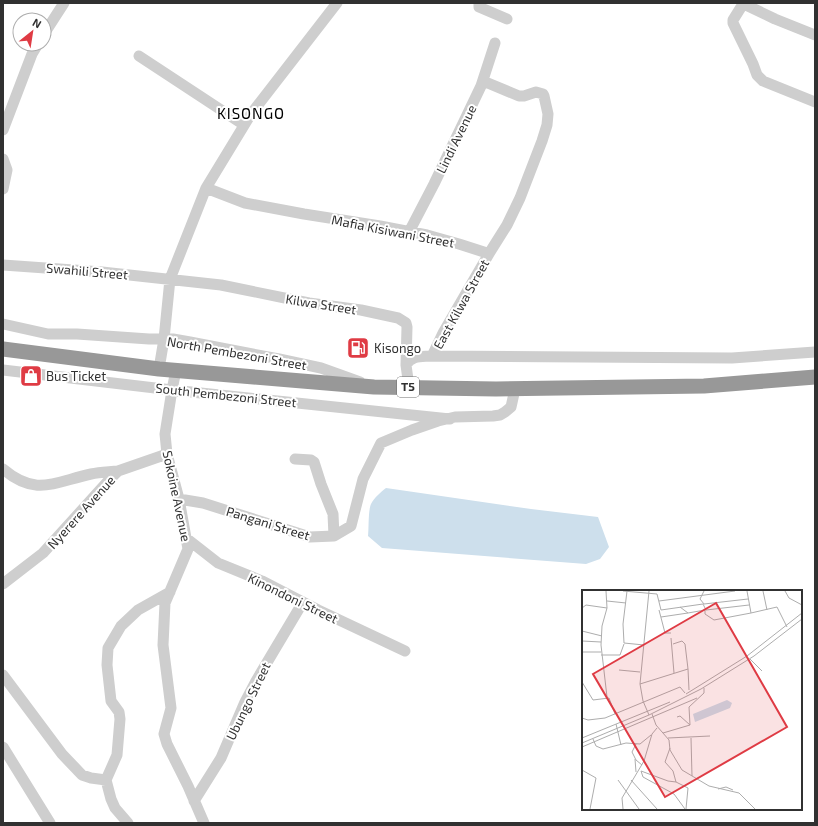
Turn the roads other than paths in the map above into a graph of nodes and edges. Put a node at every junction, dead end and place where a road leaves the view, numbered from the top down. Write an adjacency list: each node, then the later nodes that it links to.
1 (64, 3): 6 (street)
2 (337, 3): 13 (street)
3 (479, 3): 5 (street)
4 (744, 4): 7 (street); 12 (street)
5 (507, 19)
6 (52, 22)
7 (815, 35)
8 (496, 43): 11 (street, Lindi Avenue)
9 (33, 52): 14 (street)
10 (139, 56): 13 (street)
11 (483, 81): 18 (street, Lindi Avenue); 19 (street)
12 (815, 102)
13 (244, 125): 16 (street)
14 (3, 130)
15 (3, 159): 17 (street)
16 (206, 188): 18 (street, Mafia Kisiwani Street); 21 (street)
17 (3, 190)
18 (409, 232): 19 (street, Mafia Kisiwani Street)
19 (490, 252): 26 (street, East Kilwa Street)
20 (3, 265): 21 (street, Swahili Street)
21 (170, 279): 23 (street); 27 (street, Kilwa Street)
22 (3, 324): 23 (street, North Pembezoni Street)
23 (164, 339): 29 (street); 32 (street, North Pembezoni Street)
24 (3, 349): 29 (highway, T5)
25 (815, 352): 26 (street)
26 (432, 356): 27 (street)
27 (406, 365): 33 (street, Kilwa Street)
28 (3, 370): 35 (street, South Pembezoni Street)
29 (160, 370): 30 (highway, T5)
30 (176, 370): 32 (highway, T5); 35 (street, Sokoine Avenue)
31 (815, 377): 34 (highway, T5)
32 (374, 387): 33 (highway, T5)
33 (409, 387): 34 (highway, T5)
34 (515, 389): 36 (street, Pangani Street)
35 (172, 390): 36 (street, South Pembezoni Street); 37 (street, Sokoine Avenue)
36 (450, 419): 42 (street, Pangani Street)
37 (167, 454): 39 (street, Nyerere Avenue); 41 (street, Sokoine Avenue)
38 (296, 459): 42 (street)
39 (118, 471): 40 (street); 44 (street, Nyerere Avenue)
40 (5, 473)
41 (179, 499): 42 (street, Pangani Street); 43 (street, Sokoine Avenue)
42 (334, 536)
43 (186, 538): 45 (street, Sokoine Avenue); 46 (street, Kinondoni Street)
44 (3, 584)
45 (170, 592): 50 (street); 51 (street, Sokoine Avenue)
46 (303, 602): 47 (street, Kinondoni Street); 51 (street, Ubungo Street)
47 (405, 651)
48 (3, 675): 50 (street)
49 (3, 747): 52 (street)
50 (106, 780): 53 (street)
51 (194, 801): 54 (street, Sokoine Avenue)
52 (50, 823)
53 (128, 823)
54 (204, 823)

